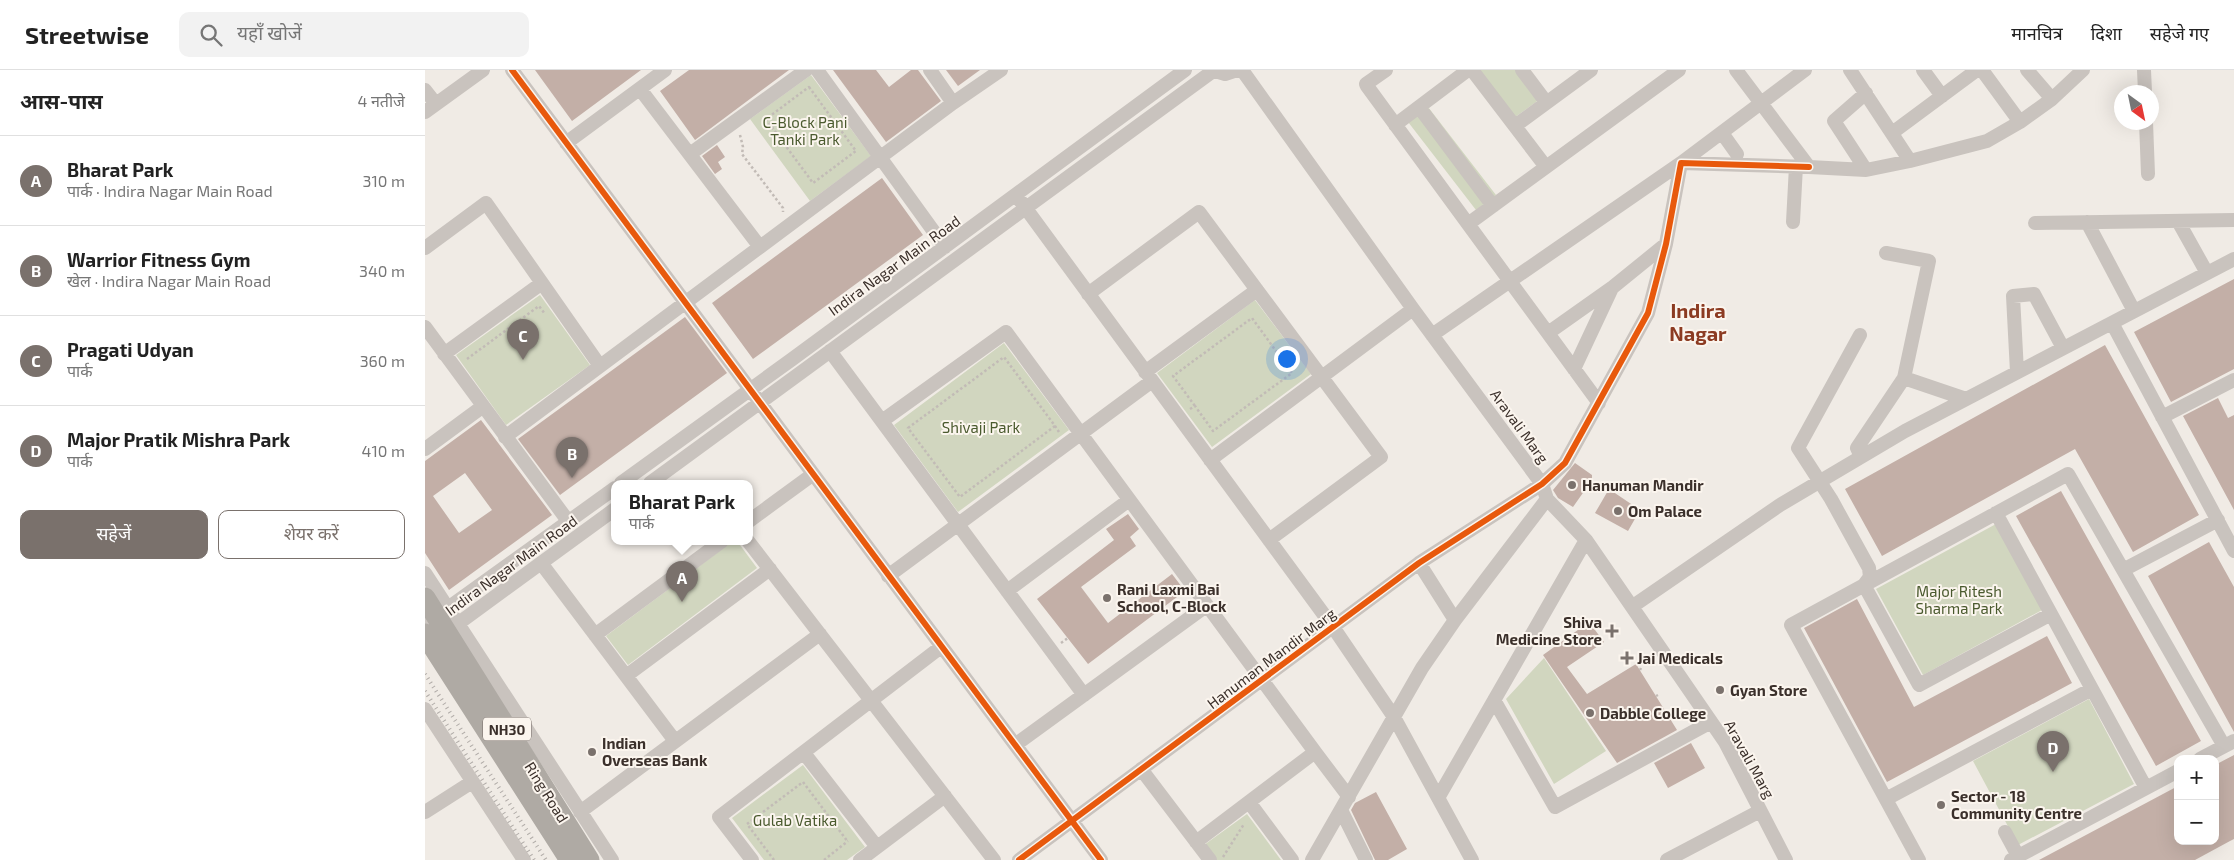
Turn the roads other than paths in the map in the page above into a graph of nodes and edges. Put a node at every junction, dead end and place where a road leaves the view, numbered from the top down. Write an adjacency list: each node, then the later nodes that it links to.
1 (483, 70): 37 (street)
2 (511, 70): 44 (street)
3 (665, 70): 28 (street)
4 (806, 70): 45 (street)
5 (817, 70): 47 (street)
6 (930, 70): 34 (street)
7 (1001, 70): 34 (street)
8 (1185, 70): 54 (street, Indira Nagar Main Road)
9 (1213, 70): 10 (street); 56 (street, Indira Nagar Main Road)
10 (1237, 70)
11 (1242, 70): 76 (street, Aravali Marg)
12 (1386, 70): 39 (street)
13 (1468, 70): 36 (street)
14 (1472, 70): 40 (street)
15 (1522, 70): 33 (street)
16 (1679, 70): 51 (street)
17 (1736, 70): 35 (street)
18 (1805, 70): 35 (street)
19 (1850, 70): 30 (street)
20 (1923, 70): 31 (street)
21 (1977, 70): 31 (street)
22 (1982, 70): 38 (street)
23 (2027, 70): 32 (street)
24 (2083, 70): 32 (street)
25 (2144, 70): 27 (street)
26 (1587, 71): 33 (street)
27 (2145, 85)
28 (640, 89): 44 (street); 45 (street)
29 (425, 90): 37 (street)
30 (1865, 93): 43 (street); 52 (street)
31 (1942, 96): 43 (street)
32 (2052, 99): 38 (street)
33 (1546, 102): 40 (street)
34 (953, 103): 47 (street)
35 (1762, 104): 42 (street); 50 (street)
36 (1419, 106): 39 (street); 55 (street)
37 (430, 108)
38 (2020, 122): 48 (street)
39 (1395, 125): 62 (street)
40 (1515, 126): 51 (street)
41 (2146, 130): 53 (street)
42 (1722, 133): 46 (street); 49 (street)
43 (1892, 133): 48 (street)
44 (566, 144): 75 (street)
45 (690, 154): 64 (street)
46 (1737, 154)
47 (880, 158): 64 (street); 65 (street)
48 (1910, 161): 52 (street)
49 (1681, 163): 50 (street); 63 (street, Hanuman Mandir Marg); 70 (street)
50 (1803, 166): 52 (street); 59 (street)
51 (1546, 167): 55 (street)
52 (1866, 170)
53 (2148, 174)
54 (1015, 195): 56 (street); 65 (street, Indira Nagar Main Road)
55 (1493, 206): 62 (street)
56 (1025, 208): 74 (street); 84 (street, Indira Nagar Main Road)
57 (2234, 220): 58 (street)
58 (2178, 221): 60 (street); 69 (street)
59 (1793, 222)
60 (2087, 222): 61 (street); 77 (street)
61 (2035, 223)
62 (1468, 224): 70 (street)
63 (1666, 244): 72 (street); 95 (street, Hanuman Mandir Marg)
64 (760, 247): 75 (street)
65 (945, 247): 93 (street, Indira Nagar Main Road)
66 (425, 248): 71 (street)
67 (1885, 253): 91 (street)
68 (2234, 259): 69 (street)
69 (2207, 273): 77 (street)
70 (1509, 280): 80 (street); 81 (street)
71 (542, 283): 85 (street); 86 (street)
72 (1613, 287): 80 (street); 87 (street)
73 (1257, 290): 74 (street); 89 (street); 90 (street)
74 (1088, 294): 89 (street)
75 (684, 303): 86 (street); 93 (street)
76 (1413, 309): 81 (street, Aravali Marg); 90 (street)
77 (2134, 312): 78 (street)
78 (2112, 323): 83 (street); 98 (street)
79 (425, 328): 85 (street)
80 (1548, 333): 87 (street)
81 (1432, 334): 109 (street, Aravali Marg)
82 (1860, 335): 108 (street)
83 (2063, 348): 88 (street); 88 (street)
84 (830, 351): 96 (street, Indira Nagar Main Road); 99 (street)
85 (444, 354): 97 (street)
86 (600, 366): 101 (street)
87 (1575, 369): 95 (street)
88 (2017, 372): 94 (street)
89 (1149, 376): 100 (street); 104 (street)
90 (1321, 377): 104 (street); 119 (street)
91 (1904, 378): 94 (street); 103 (street)
92 (2234, 380): 98 (street)
93 (749, 391): 96 (street); 106 (street, Indira Nagar Main Road)
94 (1966, 399): 103 (street)
95 (1599, 403): 109 (street, Hanuman Mandir Marg)
96 (759, 404): 105 (street); 107 (street, Indira Nagar Main Road)
97 (482, 406): 101 (street); 102 (street)
98 (2162, 418): 116 (street)
99 (882, 421): 100 (street); 118 (street)
100 (1080, 434): 112 (street); 118 (street)
101 (505, 437): 117 (street)
102 (425, 449)
103 (1861, 457): 108 (street)
104 (1210, 460): 119 (street)
105 (812, 475): 115 (street); 129 (street)
106 (625, 480)
107 (654, 480)
108 (1819, 481): 130 (street); 134 (street)
109 (1542, 484): 111 (street, Aravali Marg); 125 (street, Hanuman Mandir Marg)
110 (611, 491): 117 (street, Indira Nagar Main Road)
111 (1547, 499): 120 (street, Aravali Marg); 137 (street)
112 (1129, 500): 131 (street); 133 (street)
113 (611, 512): 124 (street, Indira Nagar Main Road)
114 (1996, 513): 127 (street); 130 (street); 136 (street)
115 (753, 517)
116 (2217, 520): 123 (street); 127 (street)
117 (568, 521): 135 (street, Indira Nagar Main Road)
118 (957, 524): 129 (street); 131 (street)
119 (1269, 540): 140 (street)
120 (1586, 540): 134 (street, Aravali Marg); 150 (street)
121 (717, 545): 143 (street)
122 (751, 545): 126 (street)
123 (2234, 551)
124 (541, 563): 139 (street, Indira Nagar Main Road); 143 (street)
125 (1419, 563): 137 (street); 140 (street, Hanuman Mandir Marg)
126 (770, 569): 142 (street); 146 (street)
127 (2123, 570): 156 (street)
128 (425, 573): 135 (street)
129 (888, 576): 145 (street)
130 (1865, 585): 136 (street); 168 (street)
131 (1007, 591): 149 (street)
132 (425, 598): 181 (highway, Ring Road / NH30, bridge)
133 (1207, 606): 147 (street); 149 (street)
134 (1633, 606): 154 (street, Aravali Marg)
135 (448, 608): 138 (street, Indira Nagar Main Road); 139 (street)
136 (2051, 614): 148 (street)
137 (1455, 620): 153 (street)
138 (425, 622)
139 (458, 624): 144 (street, Indira Nagar Main Road); 173 (street)
140 (1333, 627): 147 (street, Hanuman Mandir Marg); 153 (street)
141 (425, 634): 180 (highway, Ring Road / NH30, bridge)
142 (820, 634): 151 (street); 155 (street)
143 (595, 635): 146 (street)
144 (425, 646)
145 (941, 647): 151 (street); 157 (street)
146 (626, 676): 155 (street)
147 (1261, 680): 158 (street); 161 (street, Hanuman Mandir Marg)
148 (2092, 689): 164 (street); 168 (street)
149 (1084, 695): 157 (street)
150 (1494, 700): 154 (street); 167 (street)
151 (871, 701): 159 (street); 165 (street)
152 (425, 709): 163 (street)
153 (1394, 717): 166 (street); 167 (street)
154 (1711, 722): 171 (street, Aravali Marg)
155 (675, 742): 173 (street)
156 (2229, 743): 160 (street)
157 (1015, 745): 174 (street)
158 (1315, 752): 166 (street); 169 (street)
159 (804, 753): 177 (street); 183 (street)
160 (2207, 755)
161 (1141, 769): 174 (street, Hanuman Mandir Marg); 176 (street)
162 (2174, 773): 164 (street)
163 (472, 782): 172 (street); 179 (street)
164 (2146, 788): 178 (street)
165 (945, 796): 177 (street); 185 (street)
166 (1349, 797): 170 (street)
167 (1438, 798): 192 (street)
168 (1886, 799): 195 (street)
169 (1249, 802): 176 (street); 189 (street)
170 (1341, 810): 190 (street); 191 (street)
171 (1760, 810): 193 (street); 194 (street, Aravali Marg)
172 (425, 812)
173 (581, 812): 182 (street)
174 (1072, 821): 186 (street, Hanuman Mandir Marg); 187 (street)
175 (2005, 832): 178 (street)
176 (1196, 842): 188 (street)
177 (877, 847): 184 (street)
178 (2015, 858)
179 (524, 860)
180 (570, 860)
181 (589, 860)
182 (613, 860)
183 (752, 860)
184 (860, 860)
185 (994, 860)
186 (1019, 860)
187 (1101, 860)
188 (1210, 860)
189 (1292, 860)
190 (1312, 860)
191 (1366, 860)
192 (1472, 860)
193 (1667, 860)
194 (1786, 860)
195 (1919, 860)

